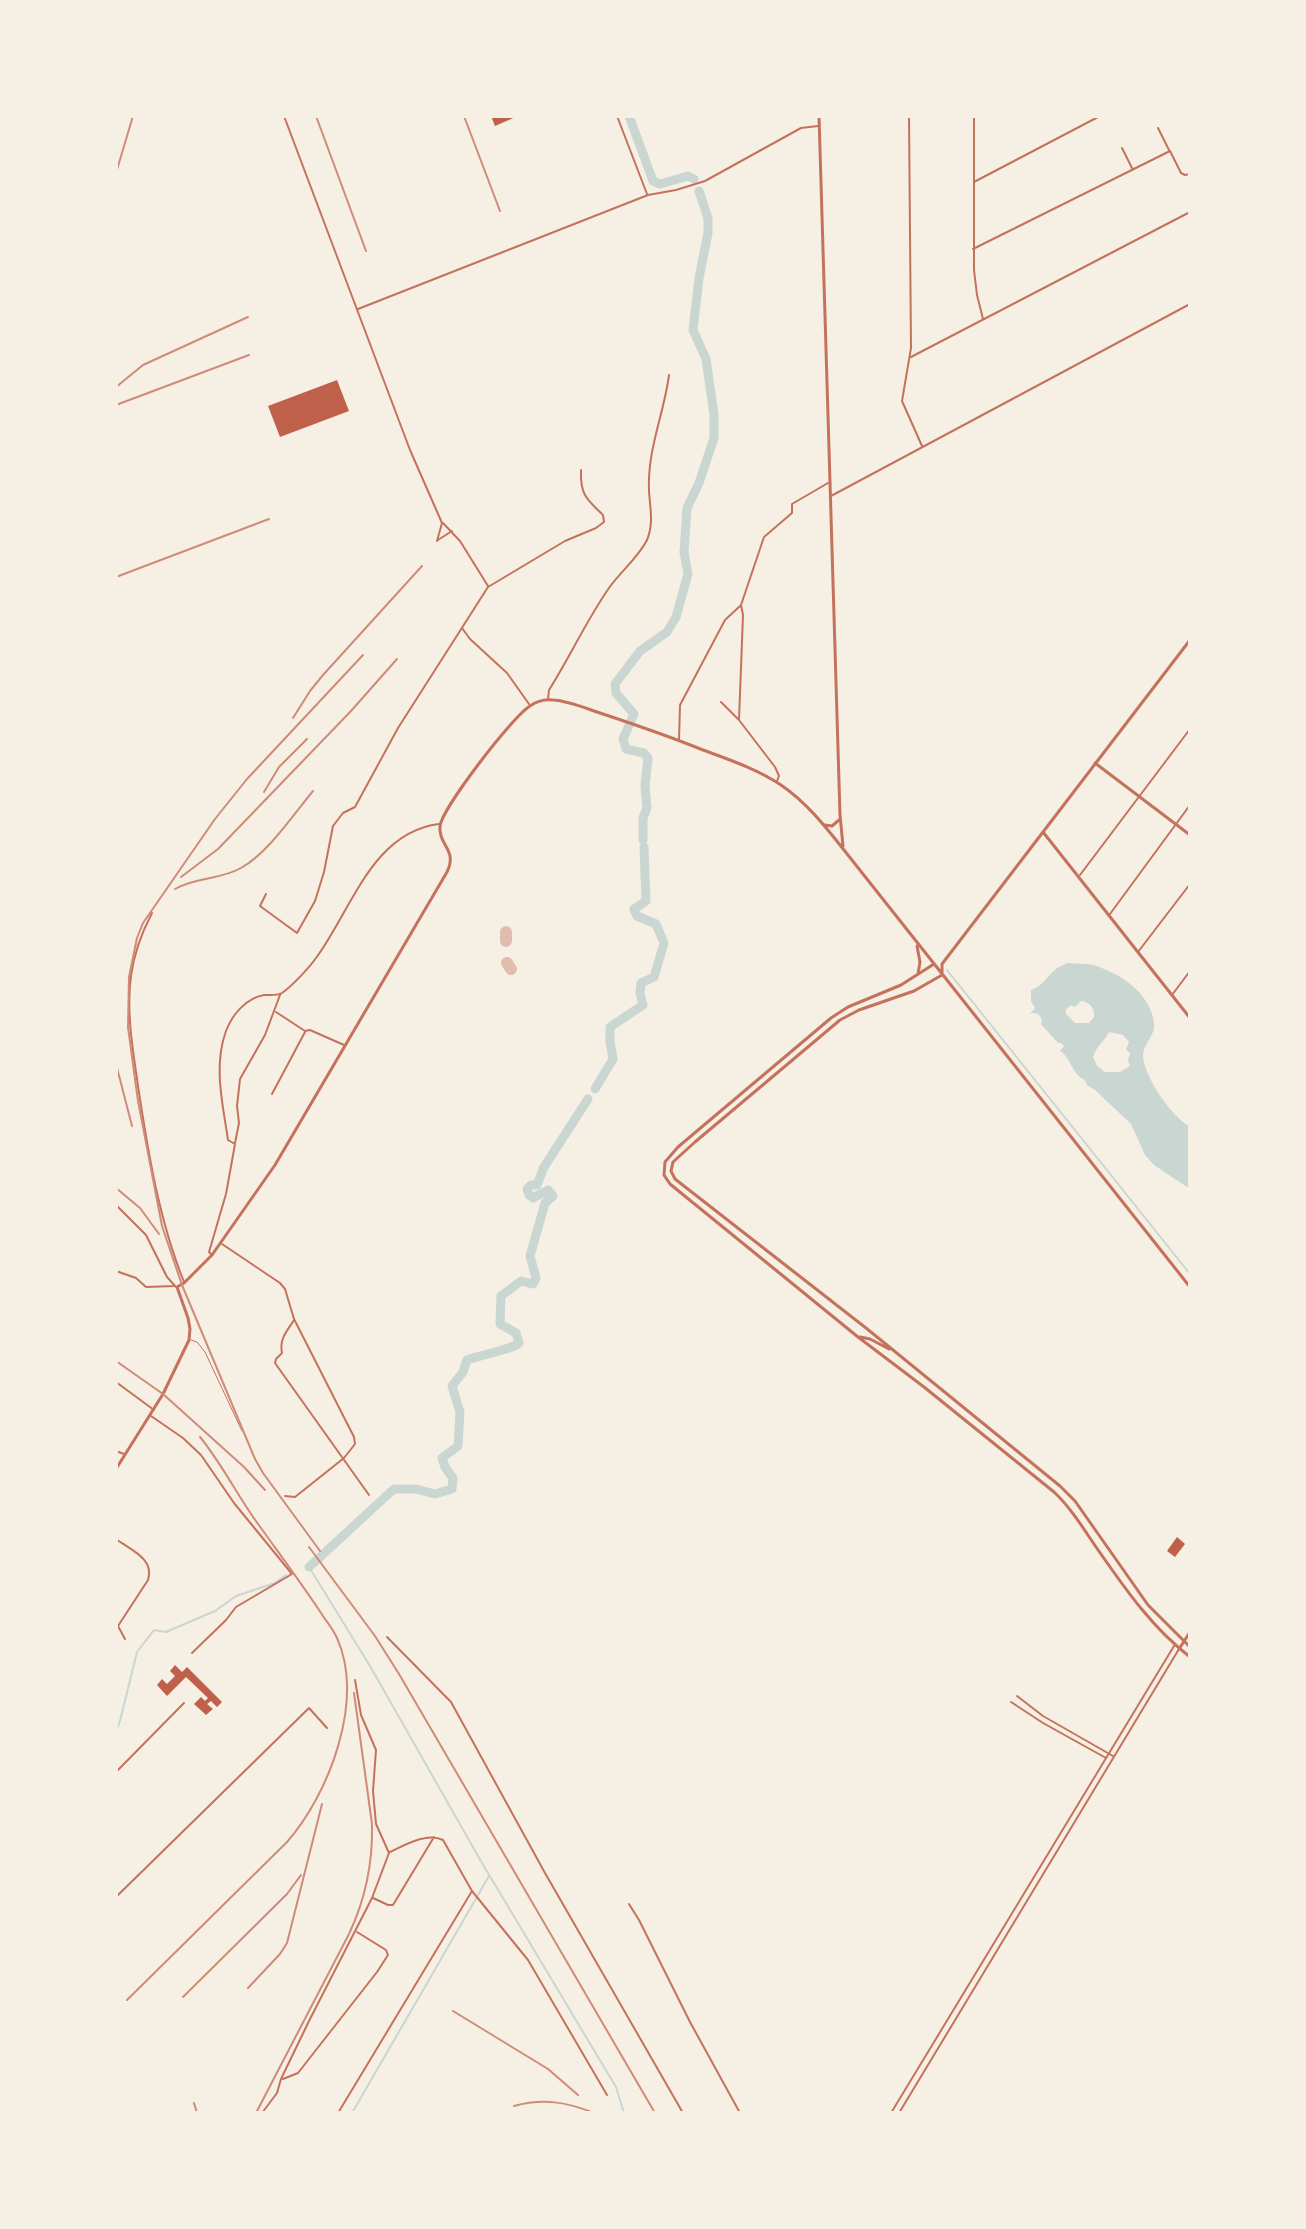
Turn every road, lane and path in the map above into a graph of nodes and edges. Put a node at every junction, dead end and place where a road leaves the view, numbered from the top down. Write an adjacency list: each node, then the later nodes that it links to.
1 (284, 116): 18 (street)
2 (617, 116): 14 (street)
3 (819, 116): 7 (street)
4 (909, 116): 20 (street)
5 (974, 116): 13 (street)
6 (1100, 116): 13 (street)
7 (819, 126): 14 (street); 24 (street)
8 (1158, 128): 10 (street)
9 (1122, 148): 11 (street)
10 (1170, 151): 11 (street); 12 (street)
11 (1132, 169): 16 (street)
12 (1190, 174)
13 (974, 182): 16 (street)
14 (648, 195): 18 (street)
15 (1190, 212): 19 (street)
16 (973, 249): 19 (street)
17 (1190, 304): 22 (street)
18 (358, 309): 26 (street)
19 (984, 320): 20 (street)
20 (910, 358): 22 (street)
21 (669, 375): 34 (street)
22 (923, 447): 25 (street)
23 (581, 470): 28 (street)
24 (830, 482): 25 (street); 29 (street)
25 (831, 496): 44 (street)
26 (442, 523): 27 (street); 27 (street)
27 (452, 531): 28 (street)
28 (488, 587): 30 (street)
29 (741, 605): 37 (street); 39 (street)
30 (462, 627): 36 (street); 53 (street)
31 (1190, 640): 32 (street)
32 (1185, 647): 33 (street); 40 (street)
33 (1190, 651)
34 (547, 700): 36 (street); 39 (street)
35 (721, 702): 37 (street)
36 (531, 705): 45 (street)
37 (739, 720): 41 (street)
38 (1190, 729): 42 (street)
39 (679, 740): 41 (street)
40 (1095, 763): 42 (street); 48 (street)
41 (777, 782): 46 (street)
42 (1139, 796): 47 (street); 51 (street)
43 (1190, 805): 47 (street)
44 (840, 815): 46 (street); 50 (street)
45 (440, 823): 63 (street); 68 (street)
46 (822, 823): 50 (street)
47 (1176, 824): 49 (street); 55 (street)
48 (1043, 832): 51 (street); 59 (street)
49 (1190, 835)
50 (844, 850): 56 (street)
51 (1079, 878): 55 (street)
52 (1190, 884): 57 (street)
53 (266, 894)
54 (152, 913): 81 (street)
55 (1109, 915): 57 (street)
56 (916, 943): 58 (street); 62 (street)
57 (1138, 952): 64 (street)
58 (934, 964): 59 (street); 61 (street); 62 (street)
59 (942, 964): 61 (street)
60 (1190, 971): 64 (street)
61 (942, 975): 70 (street); 83 (street)
62 (917, 976): 69 (street)
63 (280, 994): 65 (street); 74 (street)
64 (1172, 995): 66 (street)
65 (275, 1011): 67 (street); 74 (street)
66 (1190, 1018)
67 (305, 1031): 68 (street); 71 (street)
68 (344, 1045): 78 (street)
69 (760, 1075): 70 (street); 72 (street)
70 (767, 1082): 73 (street)
71 (272, 1094)
72 (717, 1113): 73 (street); 76 (street)
73 (721, 1119): 75 (street)
74 (235, 1144): 79 (street)
75 (671, 1172): 76 (street); 87 (street)
76 (663, 1174): 85 (street)
77 (116, 1205): 82 (street)
78 (221, 1243): 79 (street); 84 (street)
79 (212, 1255): 81 (street)
80 (116, 1271): 82 (street)
81 (184, 1283): 82 (street)
82 (175, 1287): 86 (street)
83 (1190, 1287)
84 (294, 1319): 94 (street); 94 (street)
85 (858, 1337): 87 (street); 103 (street)
86 (189, 1340): 89 (street); 91 (lane)
87 (892, 1351): 102 (street)
88 (116, 1382): 89 (street)
89 (154, 1410): 90 (street)
90 (150, 1416): 93 (street); 106 (street)
91 (242, 1431)
92 (116, 1451): 93 (street)
93 (125, 1455): 95 (street)
94 (344, 1458): 96 (street); 97 (street)
95 (116, 1469)
96 (369, 1495)
97 (285, 1496)
98 (116, 1539): 101 (street)
99 (1190, 1632): 102 (street)
100 (387, 1637): 132 (street)
101 (125, 1639)
102 (1183, 1641): 103 (street); 104 (street); 105 (street)
103 (1175, 1645): 105 (street); 113 (street)
104 (1190, 1647)
105 (1179, 1649): 107 (street); 115 (street)
106 (192, 1653)
107 (1190, 1657)
108 (355, 1680): 118 (street)
109 (1017, 1696): 113 (street)
110 (1011, 1702): 114 (street)
111 (184, 1703): 116 (street)
112 (327, 1728): 120 (street)
113 (1108, 1754): 114 (street); 115 (street)
114 (1106, 1758): 115 (street); 124 (street)
115 (1113, 1759): 125 (street)
116 (116, 1772)
117 (434, 1837): 118 (street); 119 (street); 121 (street)
118 (389, 1853): 121 (street)
119 (472, 1891): 129 (street); 131 (street)
120 (116, 1897)
121 (372, 1898): 123 (street)
122 (629, 1904): 133 (street)
123 (356, 1931): 126 (street); 126 (street)
124 (949, 2020): 125 (street); 127 (street)
125 (954, 2023): 128 (street)
126 (281, 2079): 130 (street)
127 (912, 2080): 128 (street); 134 (street)
128 (918, 2083): 135 (street)
129 (607, 2095)
130 (262, 2113)
131 (338, 2113)
132 (683, 2113)
133 (740, 2113)
134 (891, 2113)
135 (899, 2113)

